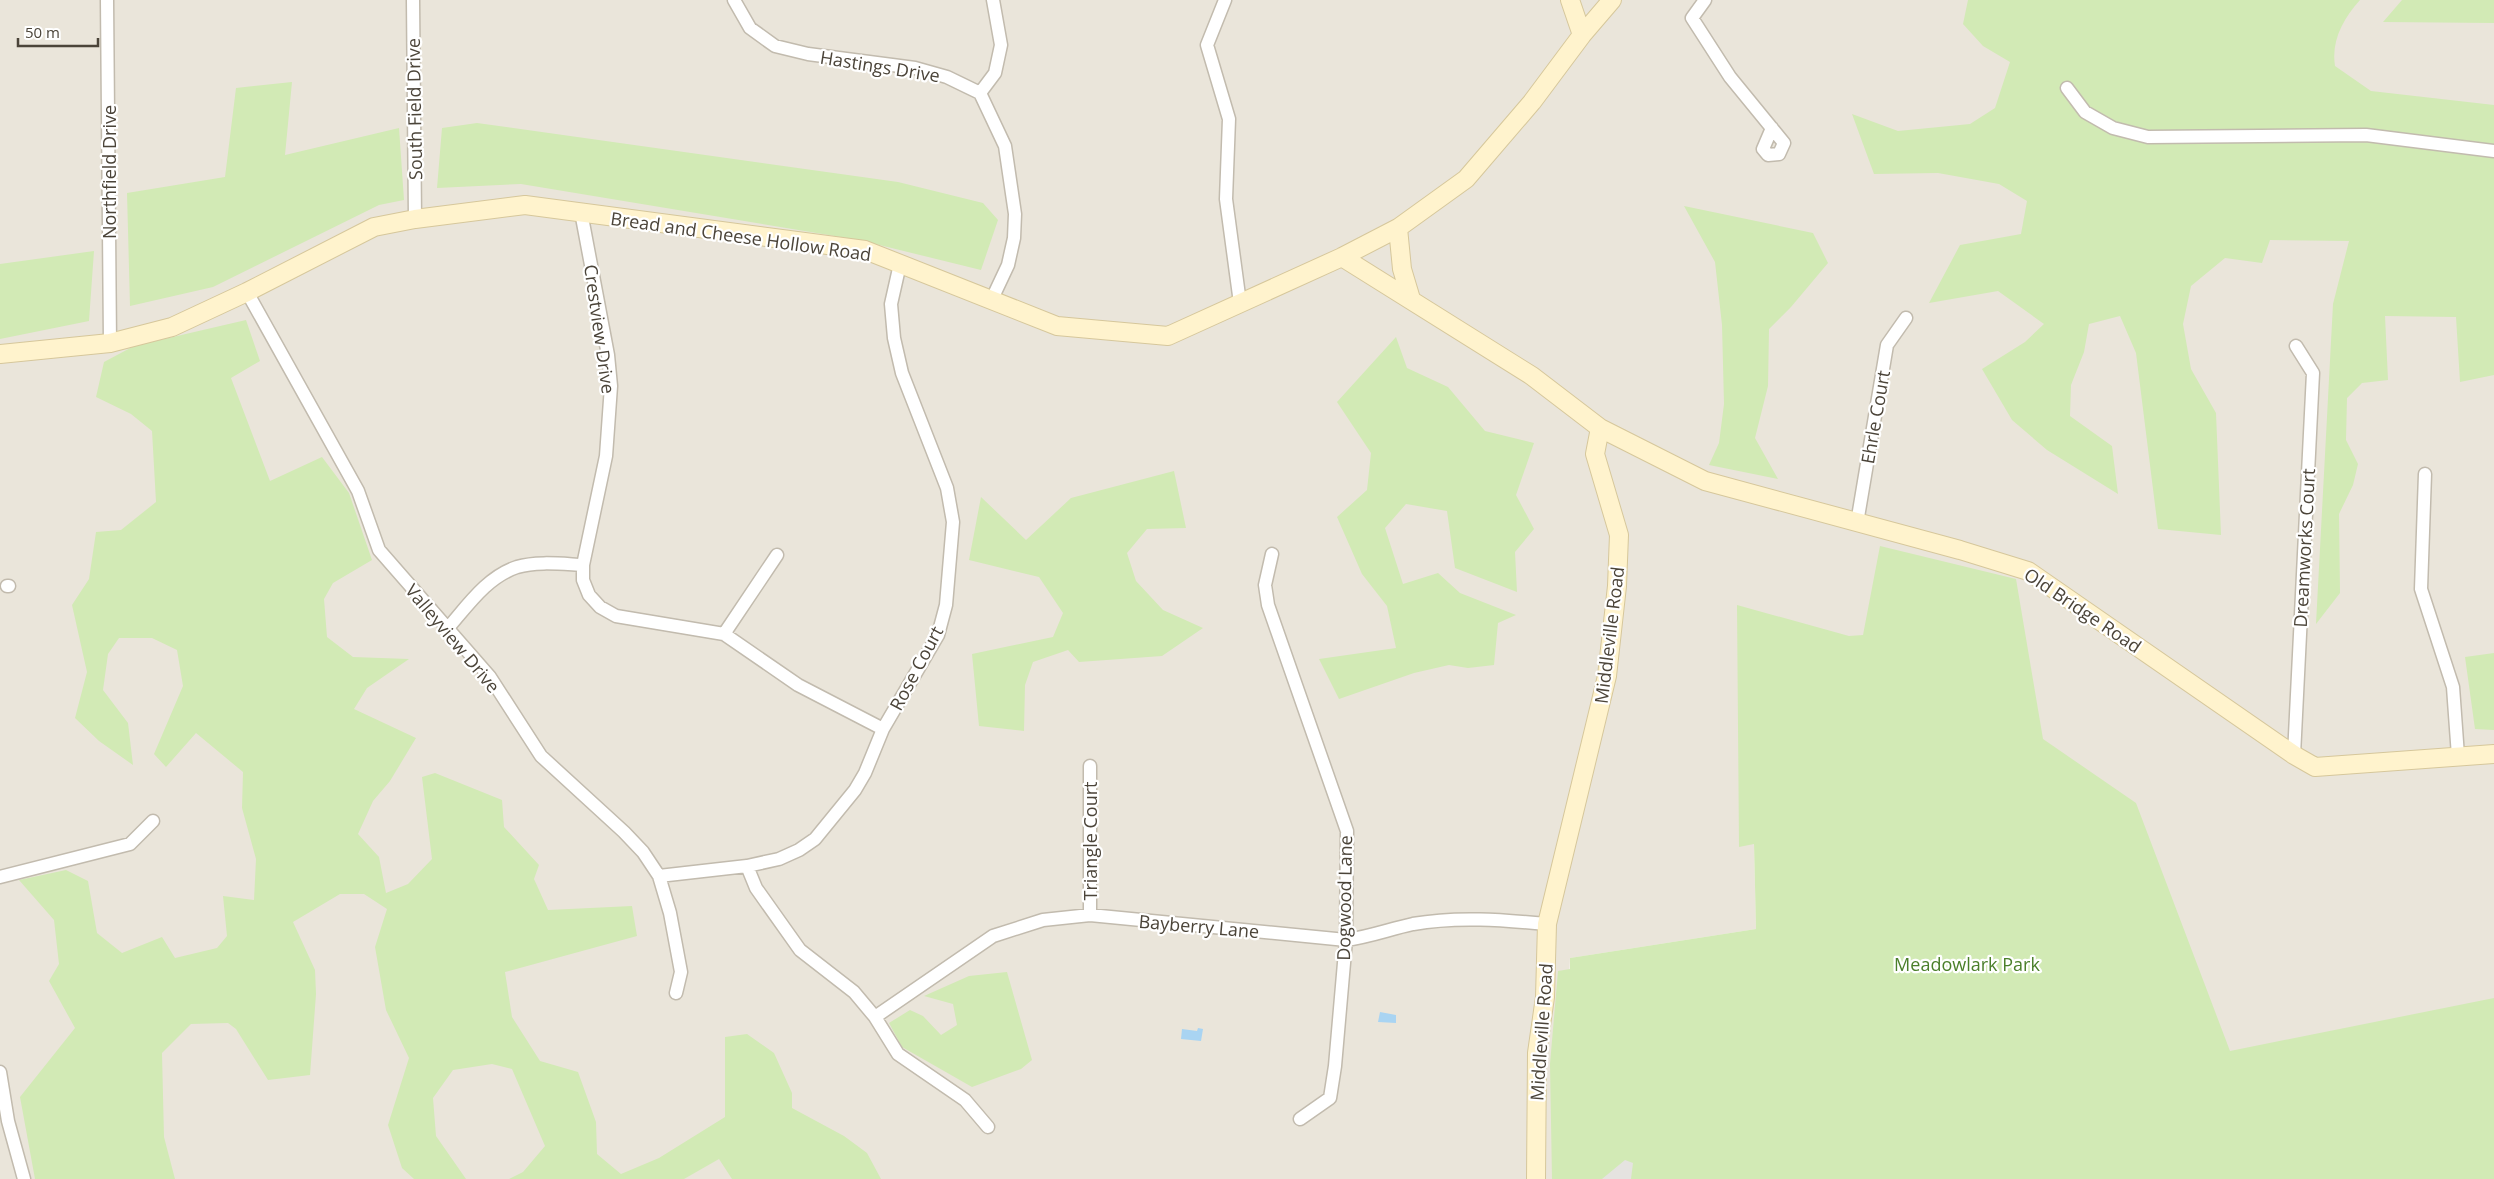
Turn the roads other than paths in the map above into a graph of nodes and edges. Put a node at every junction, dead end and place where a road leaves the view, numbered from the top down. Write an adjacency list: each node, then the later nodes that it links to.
1 (107, 0): 24 (street, Northfield Drive)
2 (413, 0): 15 (street, South Field Drive)
3 (734, 0): 11 (street, Hastings Drive)
4 (994, 0): 11 (street)
5 (1225, 0): 22 (street)
6 (1570, 0): 9 (street)
7 (1612, 0): 9 (street, Bread and Cheese Hollow Road)
8 (1705, 0): 12 (street)
9 (1582, 35): 16 (street, Bread and Cheese Hollow Road)
10 (2067, 88): 13 (street)
11 (980, 93): 20 (street)
12 (1772, 128)
13 (2494, 151)
14 (582, 212): 15 (street, Bread and Cheese Hollow Road); 18 (street, Bread and Cheese Hollow Road); 32 (street, Crestview Drive)
15 (416, 219): 19 (street, Bread and Cheese Hollow Road)
16 (1398, 228): 17 (street, Bread and Cheese Hollow Road); 21 (street)
17 (1342, 257): 21 (street); 22 (street, Bread and Cheese Hollow Road)
18 (900, 264): 20 (street, Bread and Cheese Hollow Road); 35 (street, Rose Court)
19 (247, 292): 24 (street, Bread and Cheese Hollow Road); 33 (street, Valleyview Drive)
20 (992, 299): 22 (street, Bread and Cheese Hollow Road)
21 (1411, 299): 27 (street)
22 (1240, 303)
23 (1906, 318): 29 (street, Ehrle Court)
24 (110, 343): 26 (street, Bread and Cheese Hollow Road)
25 (2296, 346): 37 (street, Dreamworks Court)
26 (0, 354)
27 (1600, 428): 29 (street, Old Bridge Road); 45 (street, Middleville Road)
28 (2425, 474): 38 (street)
29 (1857, 522): 37 (street, Old Bridge Road)
30 (1272, 554): 46 (street, Dogwood Lane)
31 (777, 555): 34 (street)
32 (583, 565): 33 (street); 34 (street)
33 (448, 628): 42 (street, Valleyview Drive)
34 (724, 634): 35 (street)
35 (882, 729): 41 (street, Rose Court)
36 (2494, 754): 38 (street, Old Bridge Road)
37 (2294, 755): 38 (street, Old Bridge Road)
38 (2458, 756)
39 (1090, 766): 44 (street, Triangle Court)
40 (153, 822): 43 (street)
41 (748, 866): 42 (street, Rose Court); 48 (street)
42 (659, 876): 47 (street, Valleyview Drive)
43 (0, 877)
44 (1090, 915): 46 (street, Bayberry Lane); 48 (street, Bayberry Lane)
45 (1547, 924): 46 (street, Bayberry Lane); 53 (street, Middleville Road)
46 (1346, 940): 50 (street, Dogwood Lane)
47 (676, 992)
48 (875, 1017): 51 (street)
49 (0, 1072): 52 (street)
50 (1300, 1119)
51 (988, 1127)
52 (24, 1179)
53 (1536, 1179)

